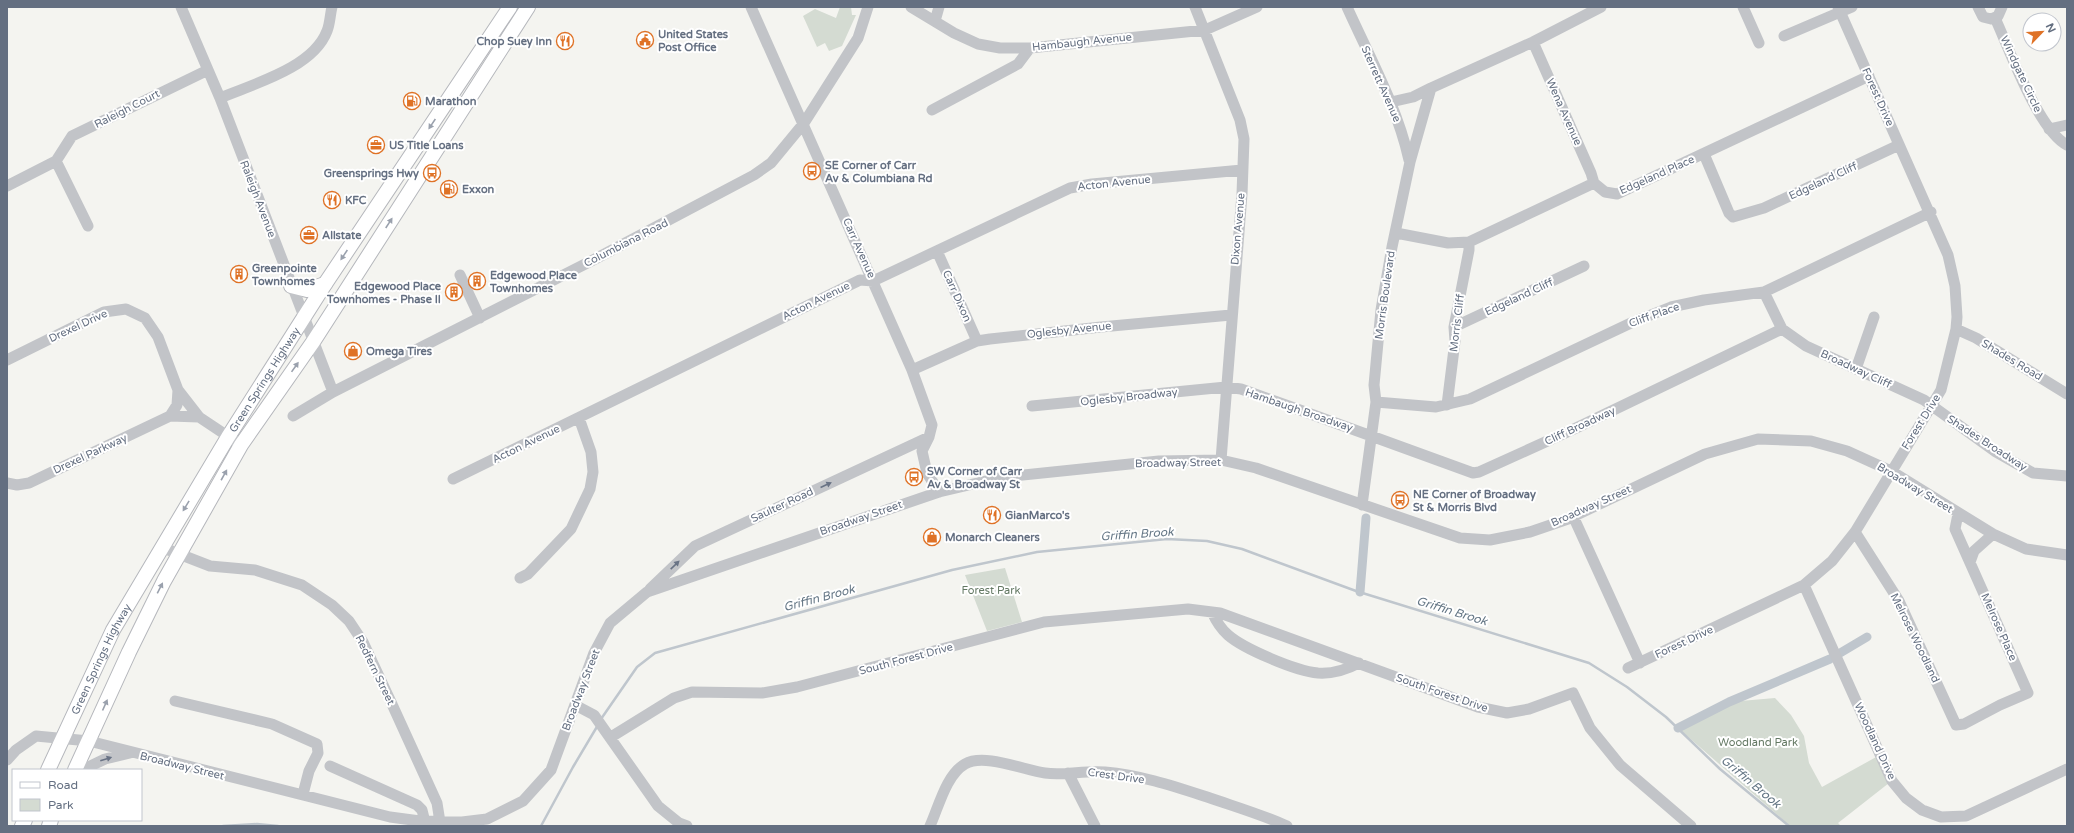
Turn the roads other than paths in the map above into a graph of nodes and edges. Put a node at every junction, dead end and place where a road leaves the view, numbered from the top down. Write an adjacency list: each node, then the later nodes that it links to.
1 (181, 7): 25 (street, Raleigh Avenue)
2 (332, 7): 28 (street)
3 (510, 7): 50 (main road, Green Springs Highway, one-way to 50)
4 (528, 7): 61 (main road, Green Springs Highway, one-way to 4)
5 (751, 7): 31 (street, Carr Avenue)
6 (868, 7): 31 (street, Columbiana Road)
7 (911, 7): 19 (street, Hambaugh Avenue)
8 (939, 7): 19 (street)
9 (1195, 7): 20 (street, Dixon Avenue)
10 (1257, 7): 20 (street, Hambaugh Avenue)
11 (1346, 7): 29 (street, Sterrett Avenue)
12 (1601, 7): 22 (street)
13 (1743, 7): 23 (street)
14 (1852, 7): 17 (street)
15 (1978, 7): 18 (street)
16 (2002, 7): 18 (street)
17 (1839, 10): 21 (street); 26 (street, Forest Drive)
18 (1995, 18): 33 (street, Windgate Circle)
19 (935, 21): 24 (street, Hambaugh Avenue)
20 (1205, 30): 24 (street, Hambaugh Avenue); 39 (street, Dixon Avenue)
21 (1784, 36)
22 (1533, 42): 27 (street); 40 (street, Wena Avenue)
23 (1759, 43)
24 (1030, 48): 30 (street)
25 (208, 70): 28 (street, Raleigh Avenue); 37 (street, Raleigh Court)
26 (1869, 76): 35 (street, Forest Drive); 36 (street, Edgeland Place)
27 (1431, 88): 29 (street); 38 (street, Morris Boulevard)
28 (220, 98): 51 (street, Raleigh Avenue)
29 (1391, 102): 38 (street, Sterrett Avenue)
30 (932, 110)
31 (804, 123): 49 (street, Carr Avenue); 55 (street, Columbiana Road)
32 (2067, 125): 33 (street)
33 (2049, 129): 34 (street, Windgate Circle)
34 (2067, 144)
35 (1899, 145): 36 (street, Edgeland Cliff); 42 (street, Forest Drive)
36 (1704, 154): 40 (street, Edgeland Place)
37 (56, 161): 41 (street); 43 (street)
38 (1410, 162): 44 (street, Morris Boulevard)
39 (1242, 170): 46 (street, Acton Avenue); 53 (street, Dixon Avenue)
40 (1594, 184): 45 (street)
41 (7, 186)
42 (1930, 212): 52 (street, Cliff Place); 59 (street, Forest Drive)
43 (88, 226)
44 (1396, 233): 45 (street); 69 (street, Morris Boulevard)
45 (1469, 242): 57 (street, Morris Cliff)
46 (937, 251): 49 (street, Acton Avenue); 60 (street, Carr Dixon)
47 (1584, 266): 57 (street, Edgeland Cliff)
48 (460, 275): 55 (street)
49 (873, 281): 64 (street, Carr Avenue); 76 (street, Acton Avenue)
50 (325, 284): 51 (main road); 54 (main road, Green Springs Highway)
51 (291, 286): 54 (street, Raleigh Avenue)
52 (1764, 292): 58 (street); 70 (street, Cliff Place)
53 (1231, 316): 60 (street, Oglesby Avenue); 65 (street, Dixon Avenue)
54 (304, 318): 61 (street, Raleigh Avenue); 78 (main road, Green Springs Highway)
55 (480, 318): 67 (street, Columbiana Road)
56 (1874, 318): 63 (street)
57 (1454, 327): 70 (street, Morris Cliff)
58 (1782, 329): 63 (street, Broadway Cliff); 77 (street, Cliff Broadway)
59 (1956, 329): 68 (street, Shades Road); 72 (street, Forest Drive)
60 (977, 341): 64 (street, Oglesby Avenue)
61 (312, 342): 67 (street, Raleigh Avenue); 80 (main road, Green Springs Highway, one-way to 61)
62 (7, 360): 66 (street, Drexel Drive)
63 (1856, 369): 72 (street, Broadway Cliff)
64 (912, 370): 79 (street, Carr Avenue)
65 (1226, 387): 71 (street, Oglesby Broadway); 77 (street, Hambaugh Broadway); 81 (street, Dixon Avenue)
66 (178, 390): 73 (street, Drexel Drive); 75 (street, Drexel Drive)
67 (333, 392): 74 (street, Columbiana Road)
68 (2067, 394)
69 (1376, 402): 70 (street, Cliff Place); 77 (street, Morris Boulevard)
70 (1447, 405)
71 (1032, 406)
72 (1932, 407): 82 (street, Forest Drive); 83 (street, Shades Broadway)
73 (170, 416): 75 (street, Drexel Parkway); 85 (street, Drexel Parkway)
74 (293, 416)
75 (199, 417): 78 (street)
76 (579, 418): 84 (street, Acton Avenue); 96 (street)
77 (1372, 436): 87 (street, Morris Boulevard)
78 (228, 437): 80 (street); 92 (main road, Green Springs Highway, one-way to 92)
79 (929, 437): 86 (street, Carr Avenue); 98 (street, Saulter Road, one-way to 79)
80 (241, 445): 93 (main road, Green Springs Highway, one-way to 80)
81 (1221, 460): 86 (street, Broadway Street); 87 (street, Broadway Street)
82 (1891, 471): 88 (street, Broadway Street); 89 (street, Broadway Street); 90 (street, Forest Drive)
83 (2067, 476)
84 (453, 479)
85 (7, 483)
86 (939, 492): 98 (street, Broadway Street)
87 (1362, 505): 89 (street, Broadway Street)
88 (1958, 514): 91 (street, Broadway Street); 95 (street, Melrose Place)
89 (1573, 516): 100 (street)
90 (1855, 532): 97 (street, Forest Drive); 103 (street, Melrose Woodland)
91 (1993, 534): 94 (street, Broadway Street); 95 (street)
92 (161, 547): 93 (street, Redfern Street); 107 (main road, Green Springs Highway)
93 (180, 554): 108 (main road, Green Springs Highway, one-way to 93); 119 (street, Redfern Street)
94 (2067, 555)
95 (1970, 562): 103 (street, Melrose Place)
96 (520, 578)
97 (1804, 585): 100 (street, Forest Drive); 115 (street, Woodland Drive)
98 (647, 592): 105 (street, Broadway Street)
99 (1212, 612): 101 (street, South Forest Drive); 101 (street); 106 (street, South Forest Drive)
100 (1640, 662): 102 (street, Forest Drive)
101 (1359, 663): 124 (street, South Forest Drive)
102 (1628, 668)
103 (2028, 693)
104 (175, 701): 117 (street)
105 (575, 705): 106 (street); 119 (street, Broadway Street)
106 (608, 733): 120 (street)
107 (62, 739): 108 (street, Broadway Street); 110 (street); 112 (main road, Green Springs Highway)
108 (89, 741): 109 (street, Broadway Street); 113 (main road, Green Springs Highway)
109 (132, 753): 114 (street, one-way to 109); 117 (street, Broadway Street)
110 (7, 760)
111 (330, 766): 118 (street)
112 (48, 769)
113 (75, 769)
114 (84, 769)
115 (2067, 769)
116 (1068, 773): 121 (street, Crest Drive); 122 (street); 123 (street, Crest Drive)
117 (303, 794): 118 (street, Broadway Street)
118 (425, 822): 119 (street, Broadway Street)
119 (440, 822)
120 (687, 826)
121 (930, 826)
122 (1095, 826)
123 (1287, 826)
124 (1691, 826)

